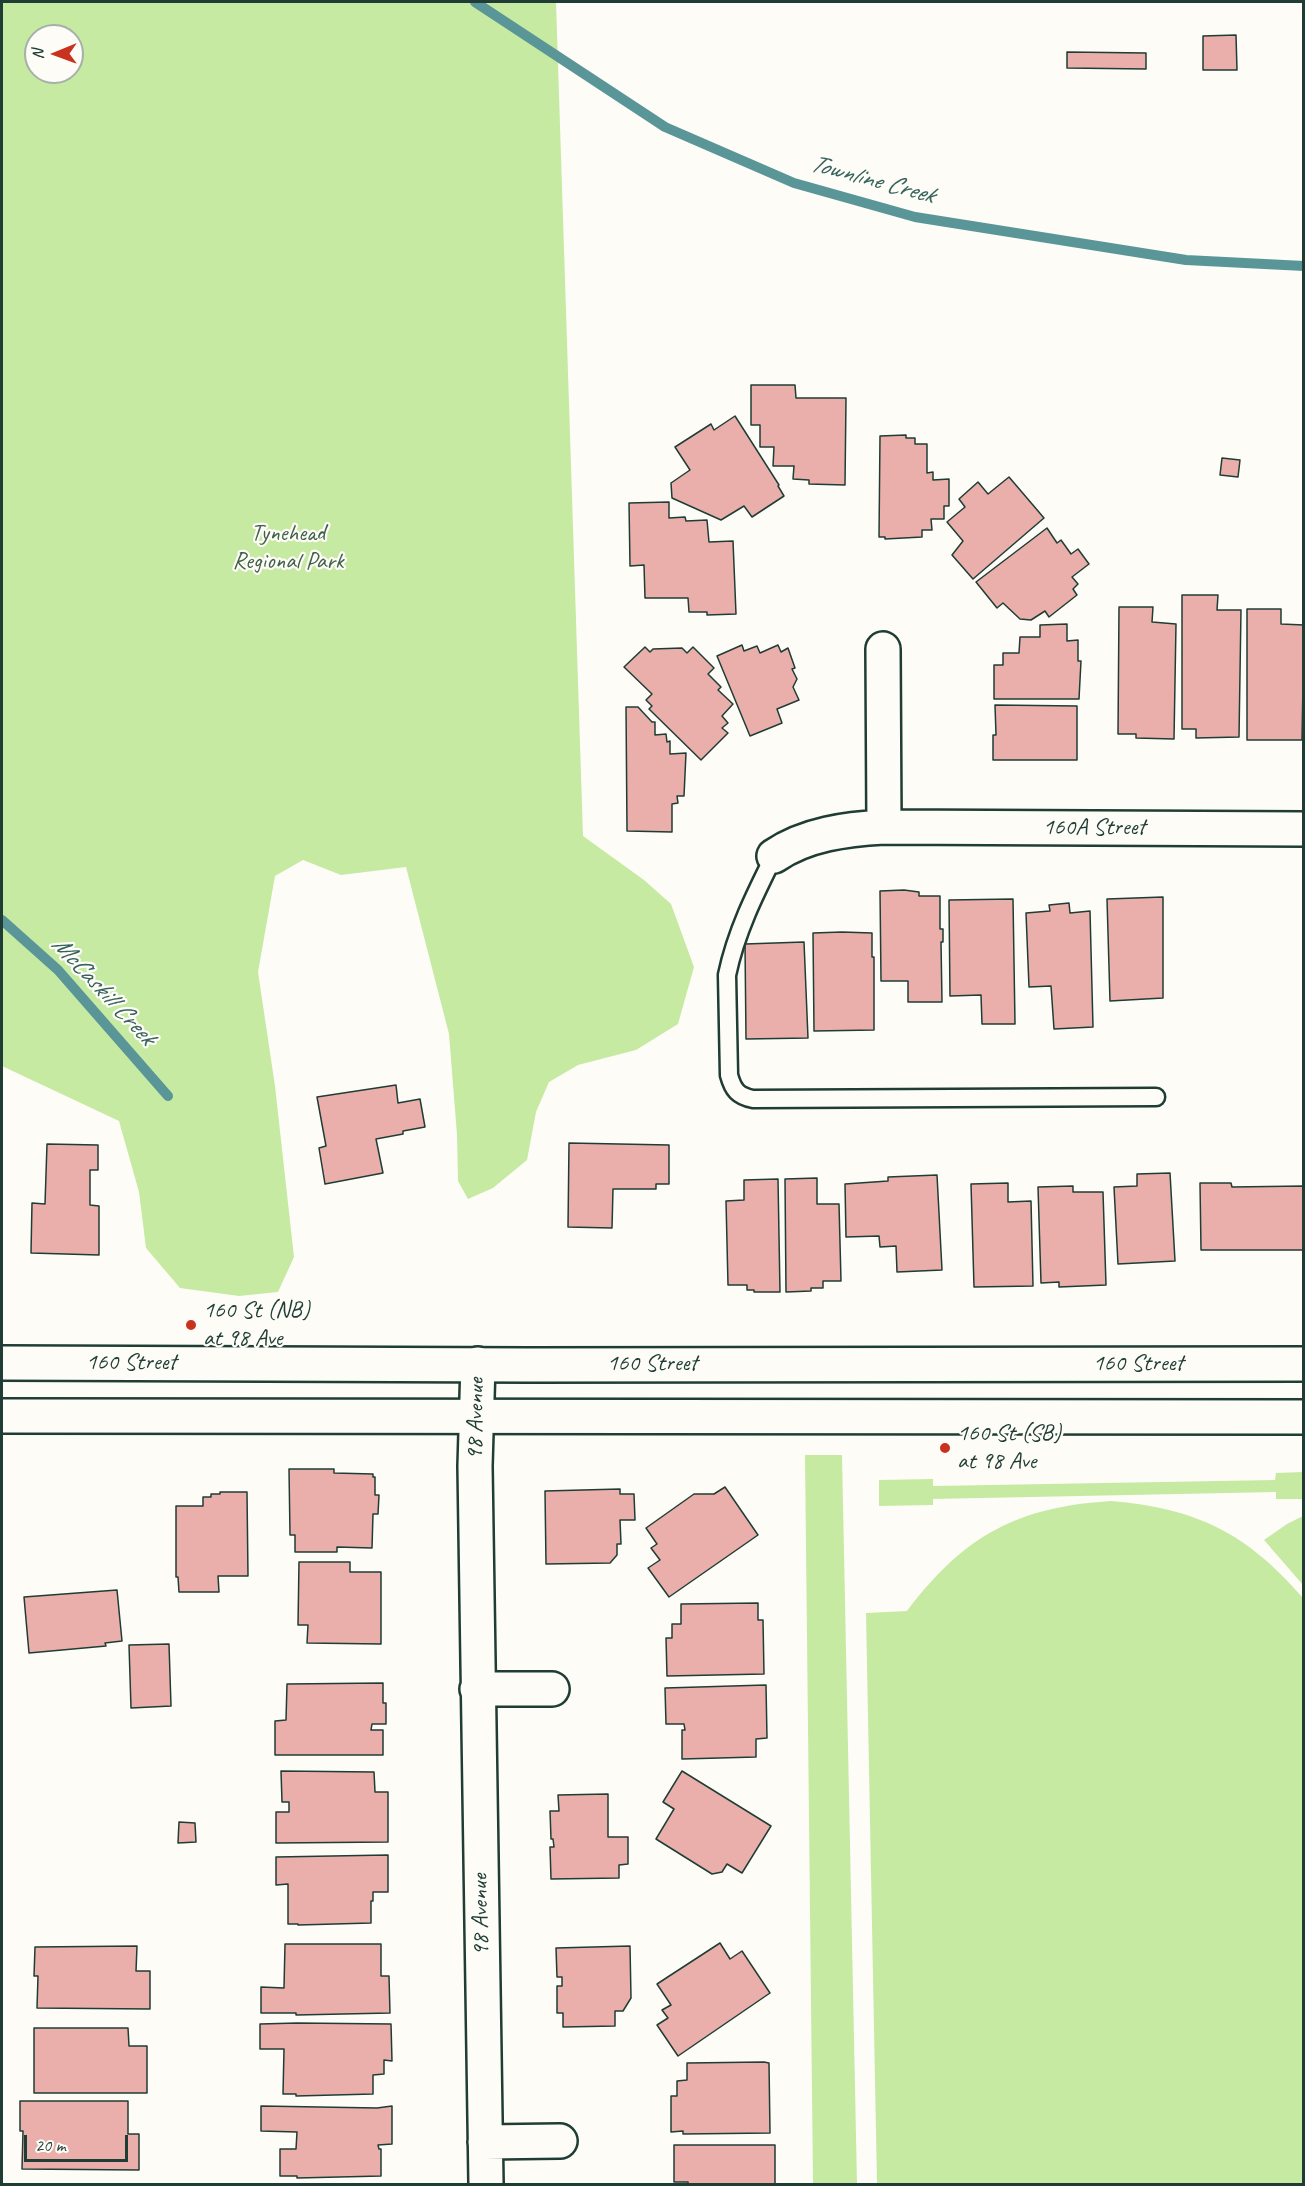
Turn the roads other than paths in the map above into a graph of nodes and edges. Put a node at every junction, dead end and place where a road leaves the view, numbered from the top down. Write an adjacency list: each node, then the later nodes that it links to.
1 (883, 650): 2 (main road)
2 (884, 827): 3 (main road, 160A Street); 4 (main road, 160A Street)
3 (1304, 829)
4 (774, 856): 5 (lane)
5 (1156, 1097)
6 (2, 1363): 7 (main road, 160 Street)
7 (478, 1364): 8 (main road, 160 Street); 11 (main road, 98 Avenue)
8 (1304, 1364)
9 (2, 1416): 11 (main road)
10 (1304, 1417): 11 (main road)
11 (476, 1418): 12 (main road, 98 Avenue)
12 (477, 1689): 13 (main road); 15 (main road, 98 Avenue)
13 (552, 1689)
14 (560, 2141): 15 (main road)
15 (485, 2142): 16 (main road, 98 Avenue)
16 (486, 2184)

